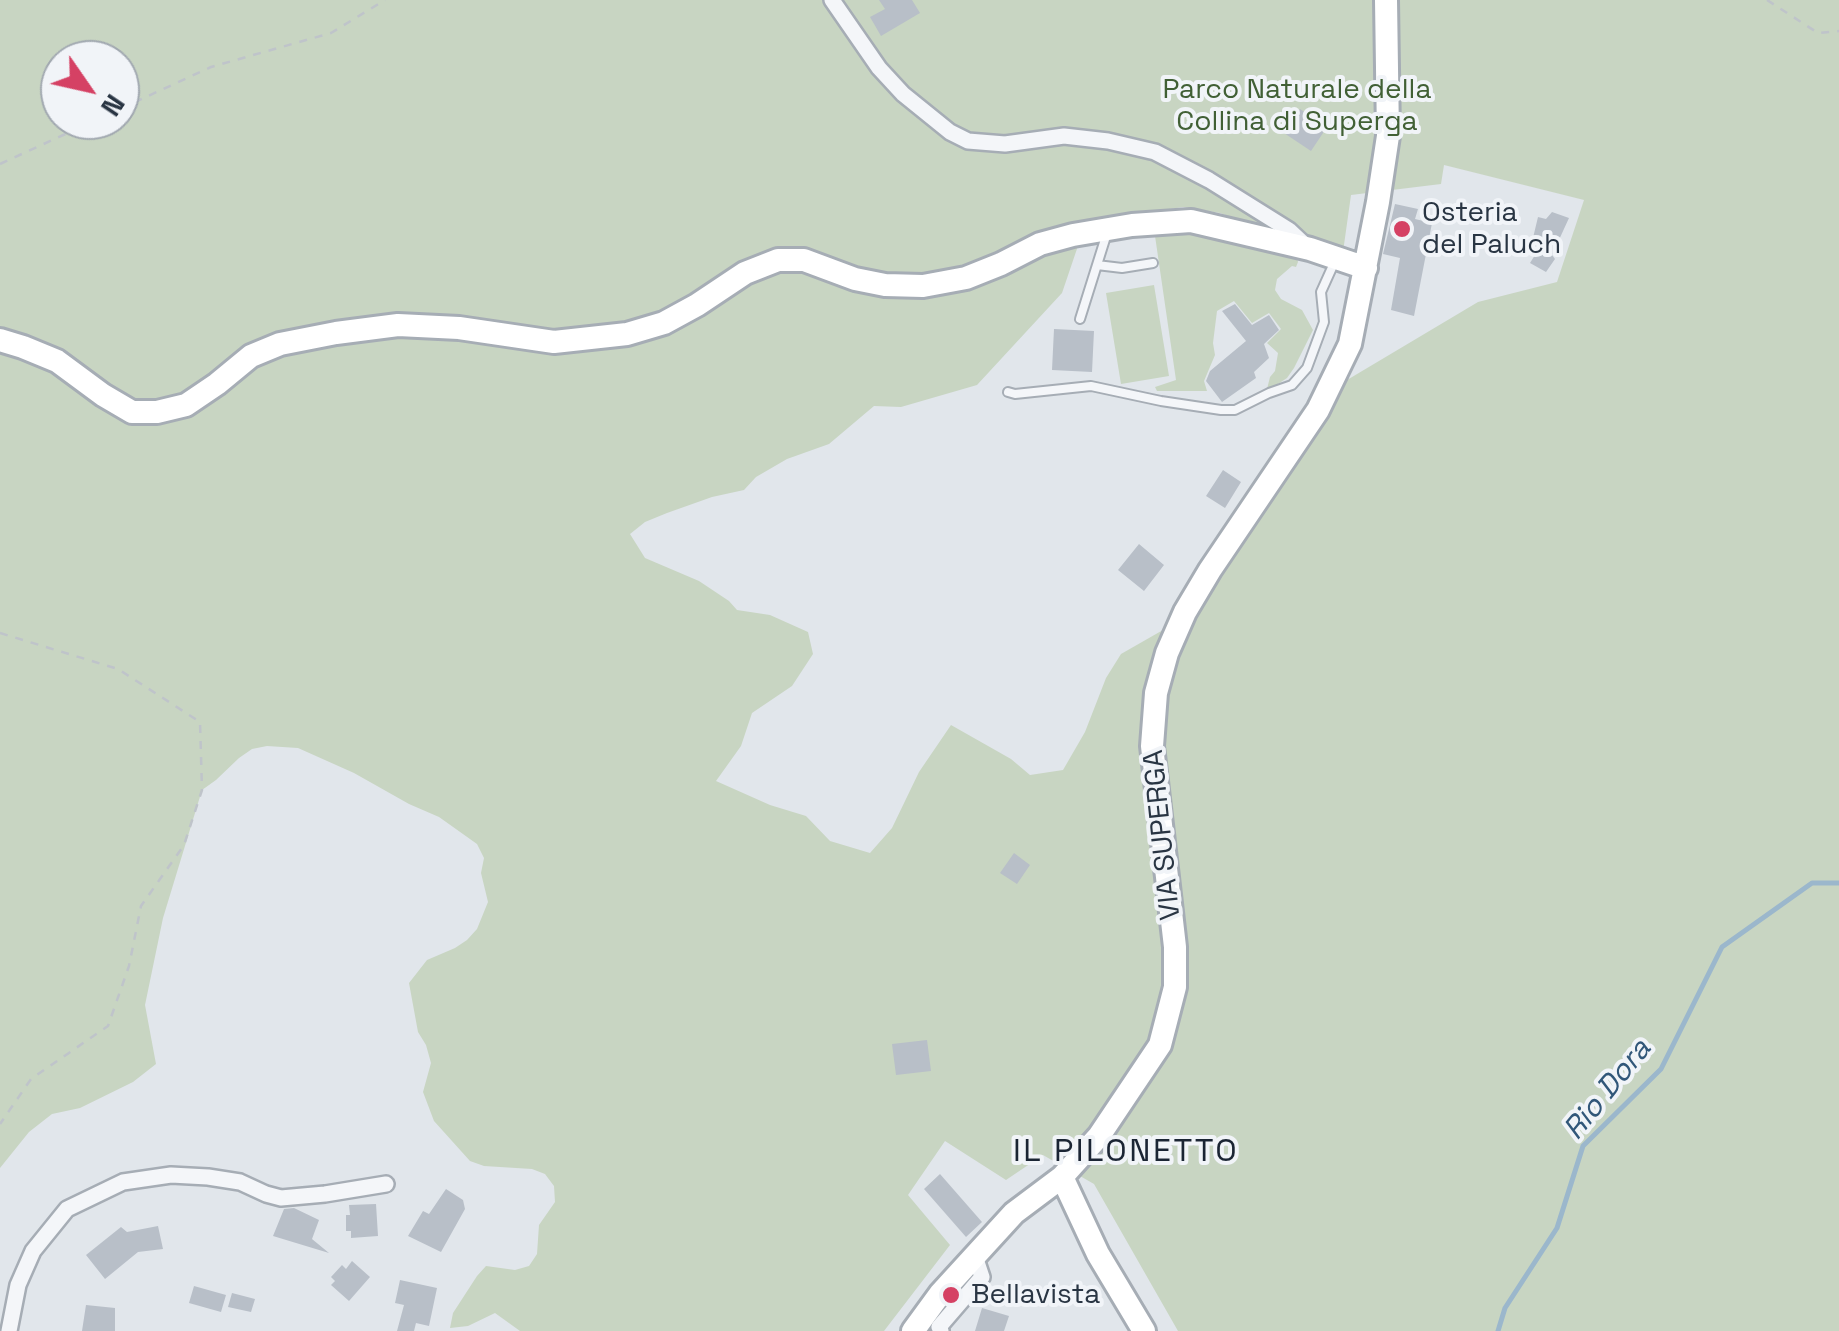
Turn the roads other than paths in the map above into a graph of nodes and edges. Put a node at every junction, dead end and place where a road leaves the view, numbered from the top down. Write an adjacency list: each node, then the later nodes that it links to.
1 (832, 0): 4 (street)
2 (1386, 0): 8 (street, VIA SUPERGA)
3 (1108, 229): 4 (street); 7 (lane); 10 (street)
4 (1310, 249): 5 (street)
5 (1336, 258): 8 (street); 11 (lane)
6 (1152, 263): 7 (lane)
7 (1098, 265): 9 (lane)
8 (1366, 268): 12 (street, VIA SUPERGA)
9 (1080, 319)
10 (0, 340)
11 (1008, 392)
12 (1062, 1176): 14 (street, VIA SUPERGA); 18 (street)
13 (386, 1184): 15 (street)
14 (975, 1256): 16 (street, VIA SUPERGA); 17 (street)
15 (9, 1331)
16 (914, 1331)
17 (941, 1331)
18 (1144, 1331)

